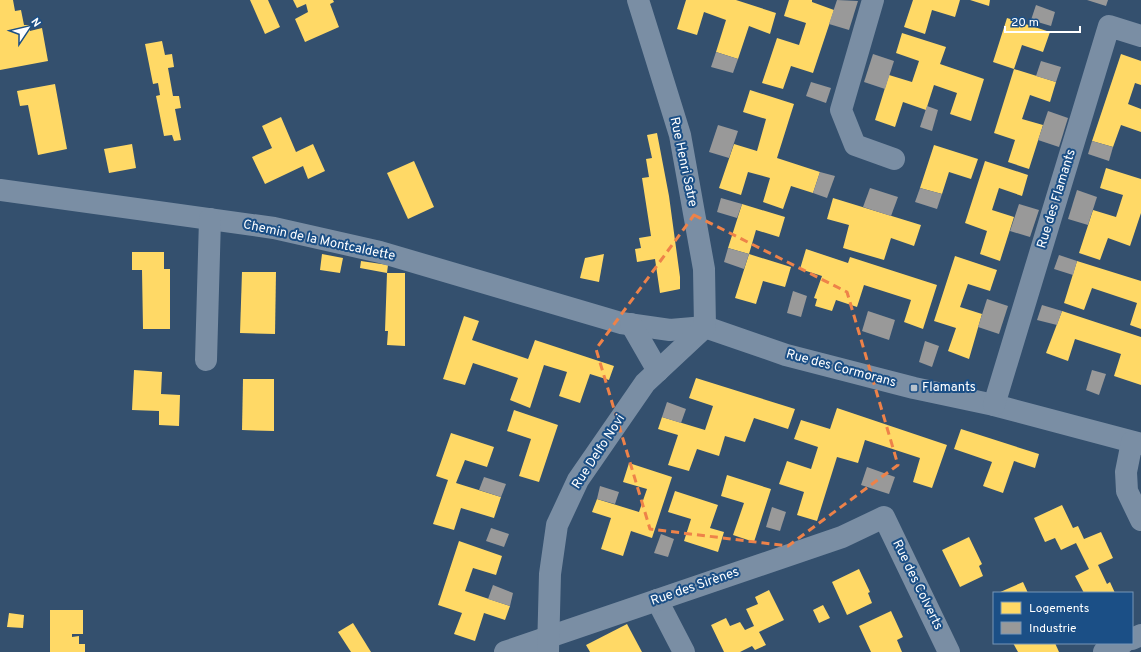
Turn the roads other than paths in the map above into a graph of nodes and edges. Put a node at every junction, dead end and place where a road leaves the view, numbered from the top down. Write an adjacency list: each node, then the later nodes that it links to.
1 (638, 0): 8 (street, Rue Henri Satre)
2 (873, 0): 4 (street)
3 (1141, 36): 11 (street, Rue des Flamants)
4 (894, 159)
5 (0, 190): 6 (street, Chemin de la Montcaldette)
6 (210, 219): 7 (street, Chemin de la Montcaldette); 9 (street)
7 (631, 324): 8 (street, Chemin de la Montcaldette); 10 (street)
8 (705, 327): 10 (street, Rue Delfo Novi); 11 (street, Rue des Cormorans)
9 (206, 360)
10 (658, 371): 17 (street, Rue Delfo Novi)
11 (994, 404): 12 (street, Rue des Cormorans)
12 (1136, 443): 14 (street)
13 (884, 517): 15 (street, Rue des Sirènes); 20 (street, Rue des Colverts)
14 (1141, 520)
15 (657, 600): 17 (street, Rue des Sirènes); 19 (street)
16 (1121, 644): 21 (street)
17 (548, 645): 18 (street, Rue des Sirènes)
18 (505, 652)
19 (684, 652)
20 (949, 652)
21 (1104, 652)

